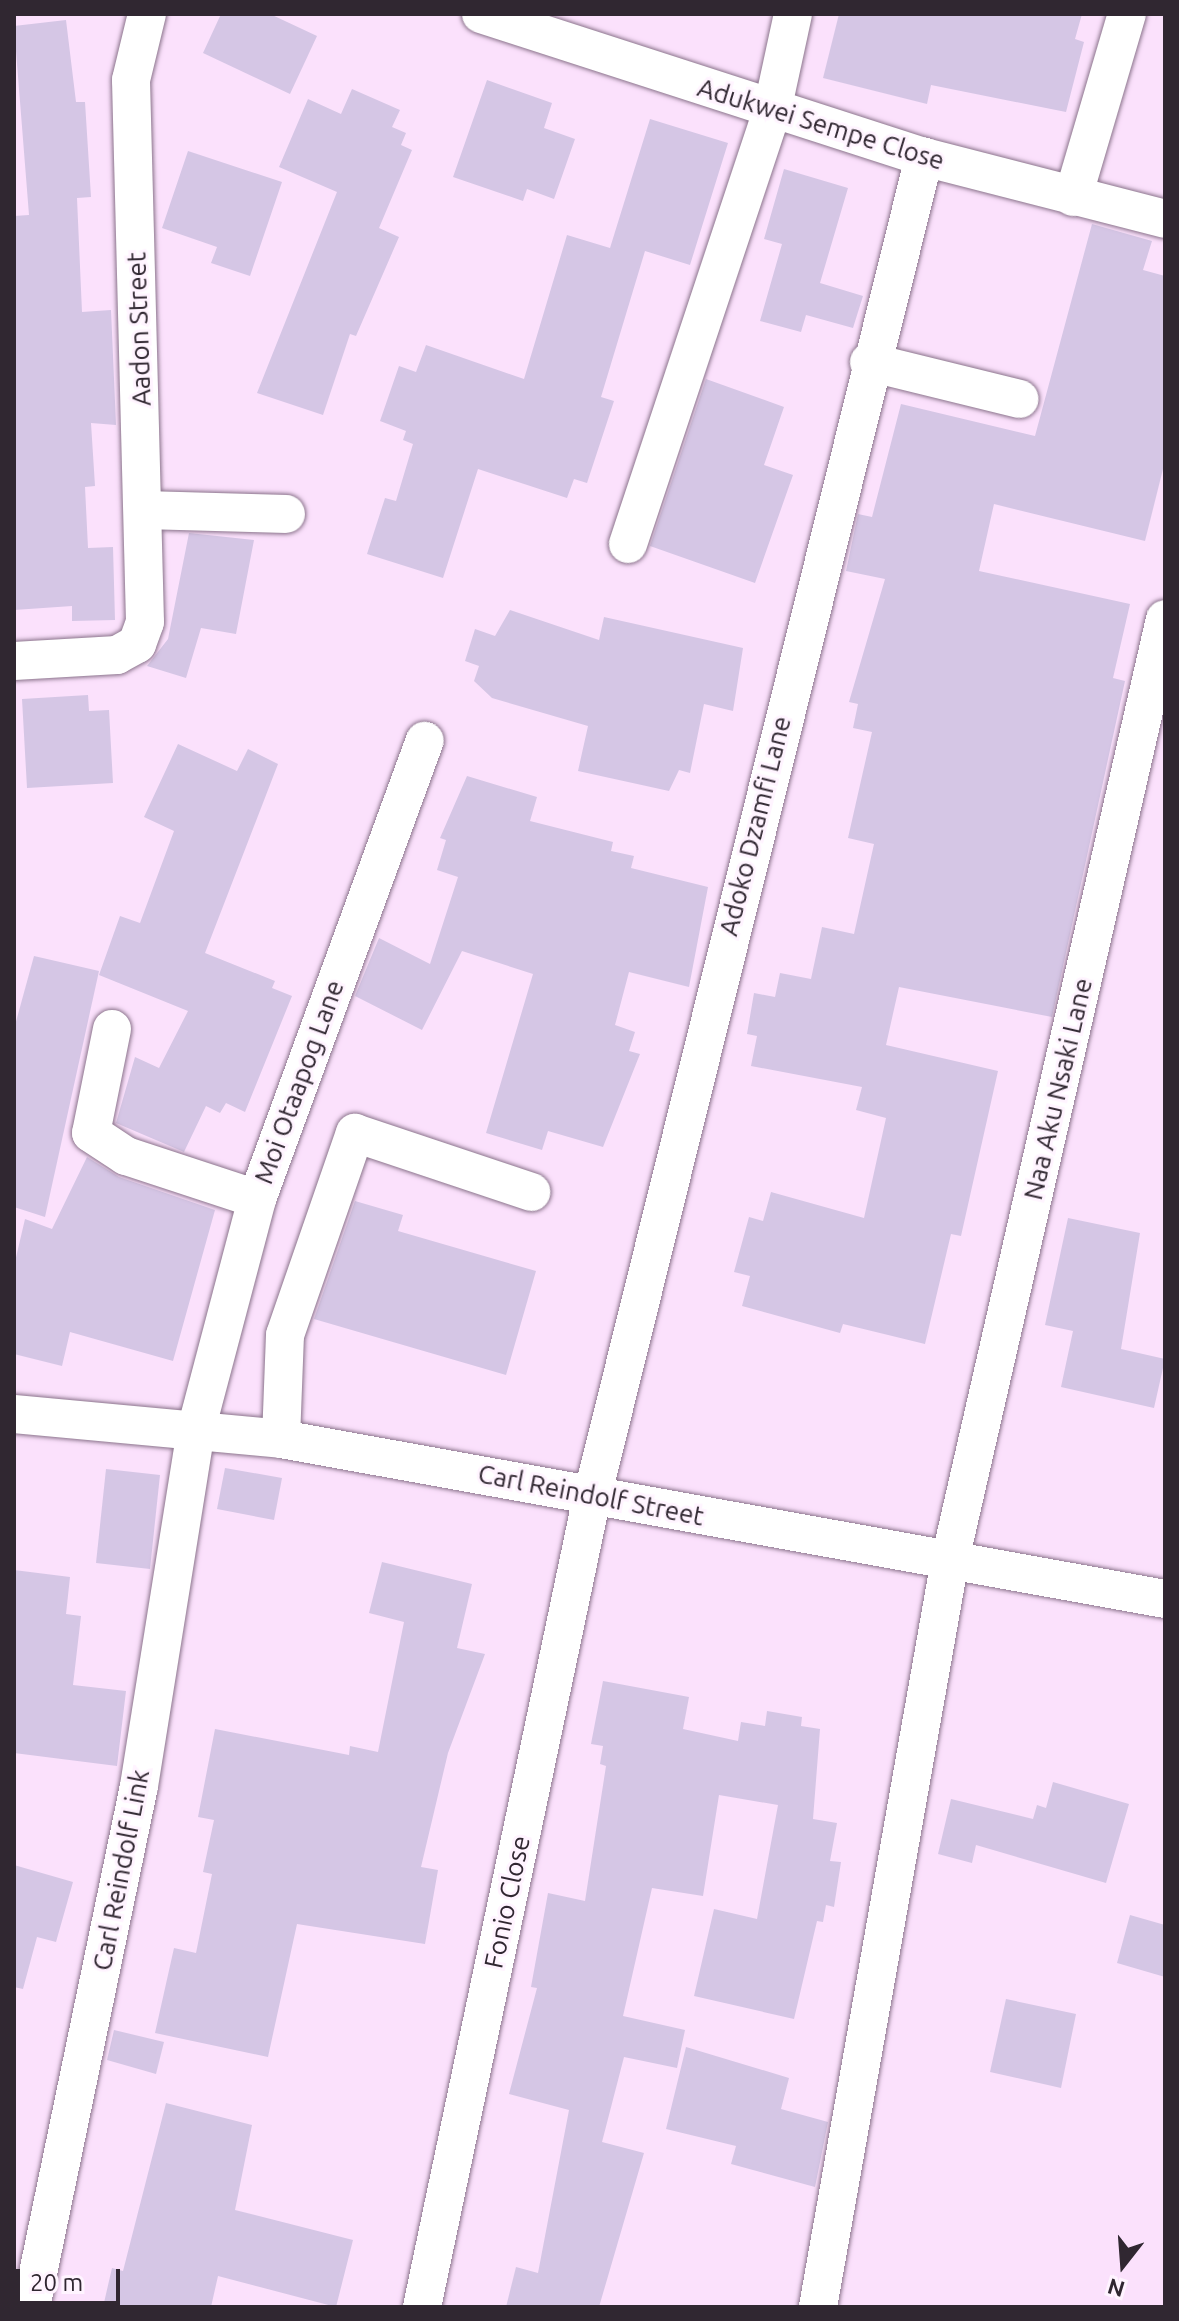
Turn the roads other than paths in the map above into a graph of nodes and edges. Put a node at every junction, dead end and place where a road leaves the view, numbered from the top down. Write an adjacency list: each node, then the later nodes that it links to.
1 (147, 14): 11 (street, Aadon Street)
2 (481, 14): 5 (street, Adukwei Sempe Close)
3 (793, 14): 5 (street)
4 (1127, 14): 7 (street)
5 (772, 111): 6 (street, Adukwei Sempe Close); 13 (street)
6 (924, 157): 7 (street, Adukwei Sempe Close); 9 (street, Adoko Dzamfi Lane)
7 (1073, 197): 8 (street, Adukwei Sempe Close)
8 (1165, 219)
9 (869, 362): 10 (street); 23 (street, Adoko Dzamfi Lane)
10 (1020, 399)
11 (145, 510): 12 (street); 15 (street, Aadon Street)
12 (286, 514)
13 (628, 544)
14 (1165, 619): 24 (street, Naa Aku Nsaki Lane)
15 (14, 661)
16 (425, 741): 19 (street, Moi Otaapog Lane)
17 (112, 1029): 19 (street)
18 (531, 1192): 22 (street)
19 (257, 1199): 21 (street, Moi Otaapog Lane)
20 (14, 1414): 21 (street, Carl Reindolf Street)
21 (196, 1430): 22 (street, Carl Reindolf Street); 26 (street, Carl Reindolf Link)
22 (281, 1439): 23 (street, Carl Reindolf Street)
23 (592, 1497): 24 (street, Carl Reindolf Street); 27 (street, Fonio Close)
24 (950, 1560): 25 (street, Carl Reindolf Street); 28 (street, Naa Aku Nsaki Lane)
25 (1165, 1599)
26 (31, 2307)
27 (422, 2307)
28 (818, 2307)

